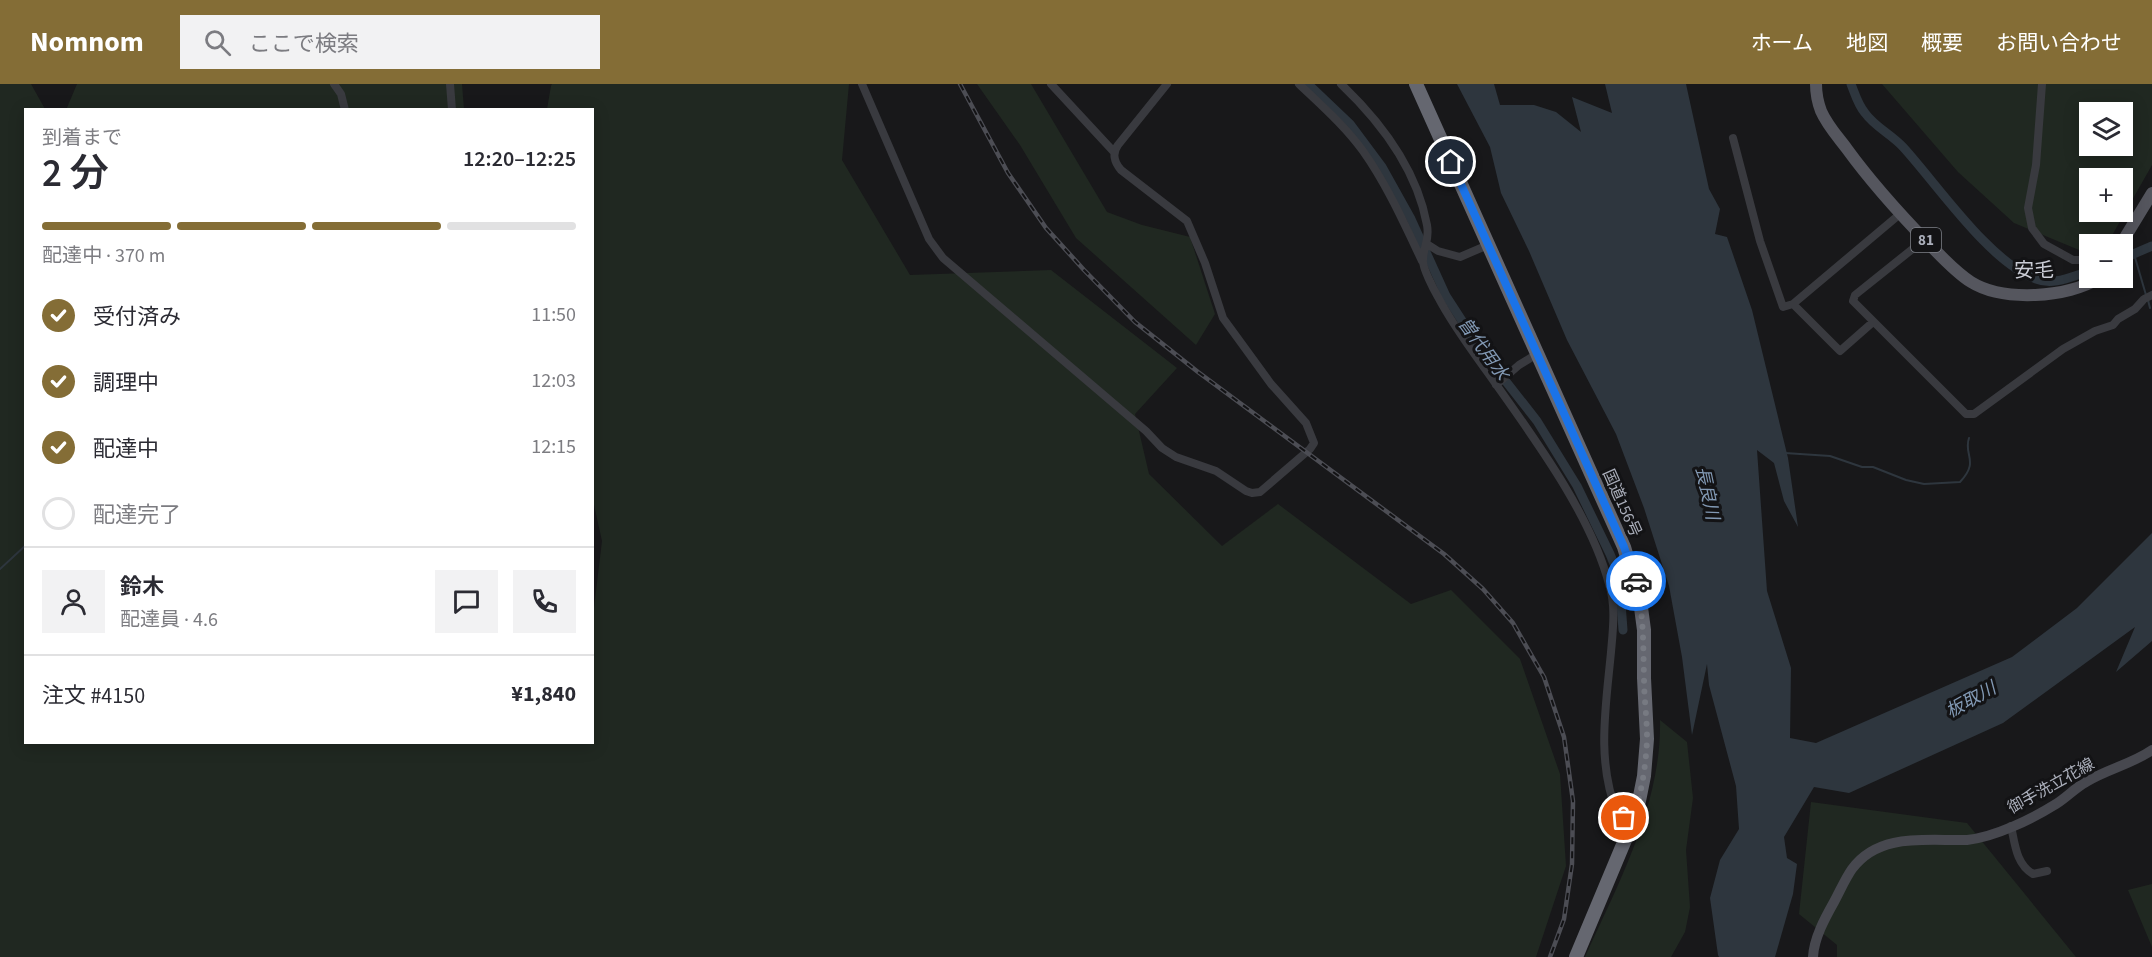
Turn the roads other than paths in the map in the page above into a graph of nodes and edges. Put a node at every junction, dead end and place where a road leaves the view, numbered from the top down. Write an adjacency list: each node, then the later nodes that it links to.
1 (334, 84): 11 (street)
2 (450, 84): 12 (street)
3 (862, 84): 14 (street)
4 (1051, 84): 14 (street)
5 (1167, 84): 14 (street)
6 (1299, 84): 21 (street)
7 (1341, 84): 20 (street)
8 (1416, 84): 19 (highway, 国道156号)
9 (1816, 84): 16 (main road, 81)
10 (2042, 84): 22 (street)
11 (344, 108)
12 (452, 108)
13 (1733, 138): 25 (street)
14 (1114, 152)
15 (2152, 193): 17 (main road)
16 (1900, 214): 18 (main road, 81); 25 (street)
17 (2127, 234)
18 (1924, 239): 23 (main road, 81); 26 (street)
19 (1488, 245): 20 (street); 27 (highway, 国道156号)
20 (1427, 246): 21 (street)
21 (1423, 258): 28 (street)
22 (2079, 260)
23 (2079, 287)
24 (2152, 295): 26 (street)
25 (1793, 304): 26 (street)
26 (1873, 322)
27 (1537, 354): 28 (street); 30 (highway, 国道156号)
28 (1501, 381): 30 (street)
29 (2152, 750): 31 (main road, 御手洗立花線)
30 (1633, 821): 33 (highway, 国道156号)
31 (2011, 826): 32 (street); 34 (main road, 御手洗立花線)
32 (2047, 871)
33 (1576, 957)
34 (1813, 957)

